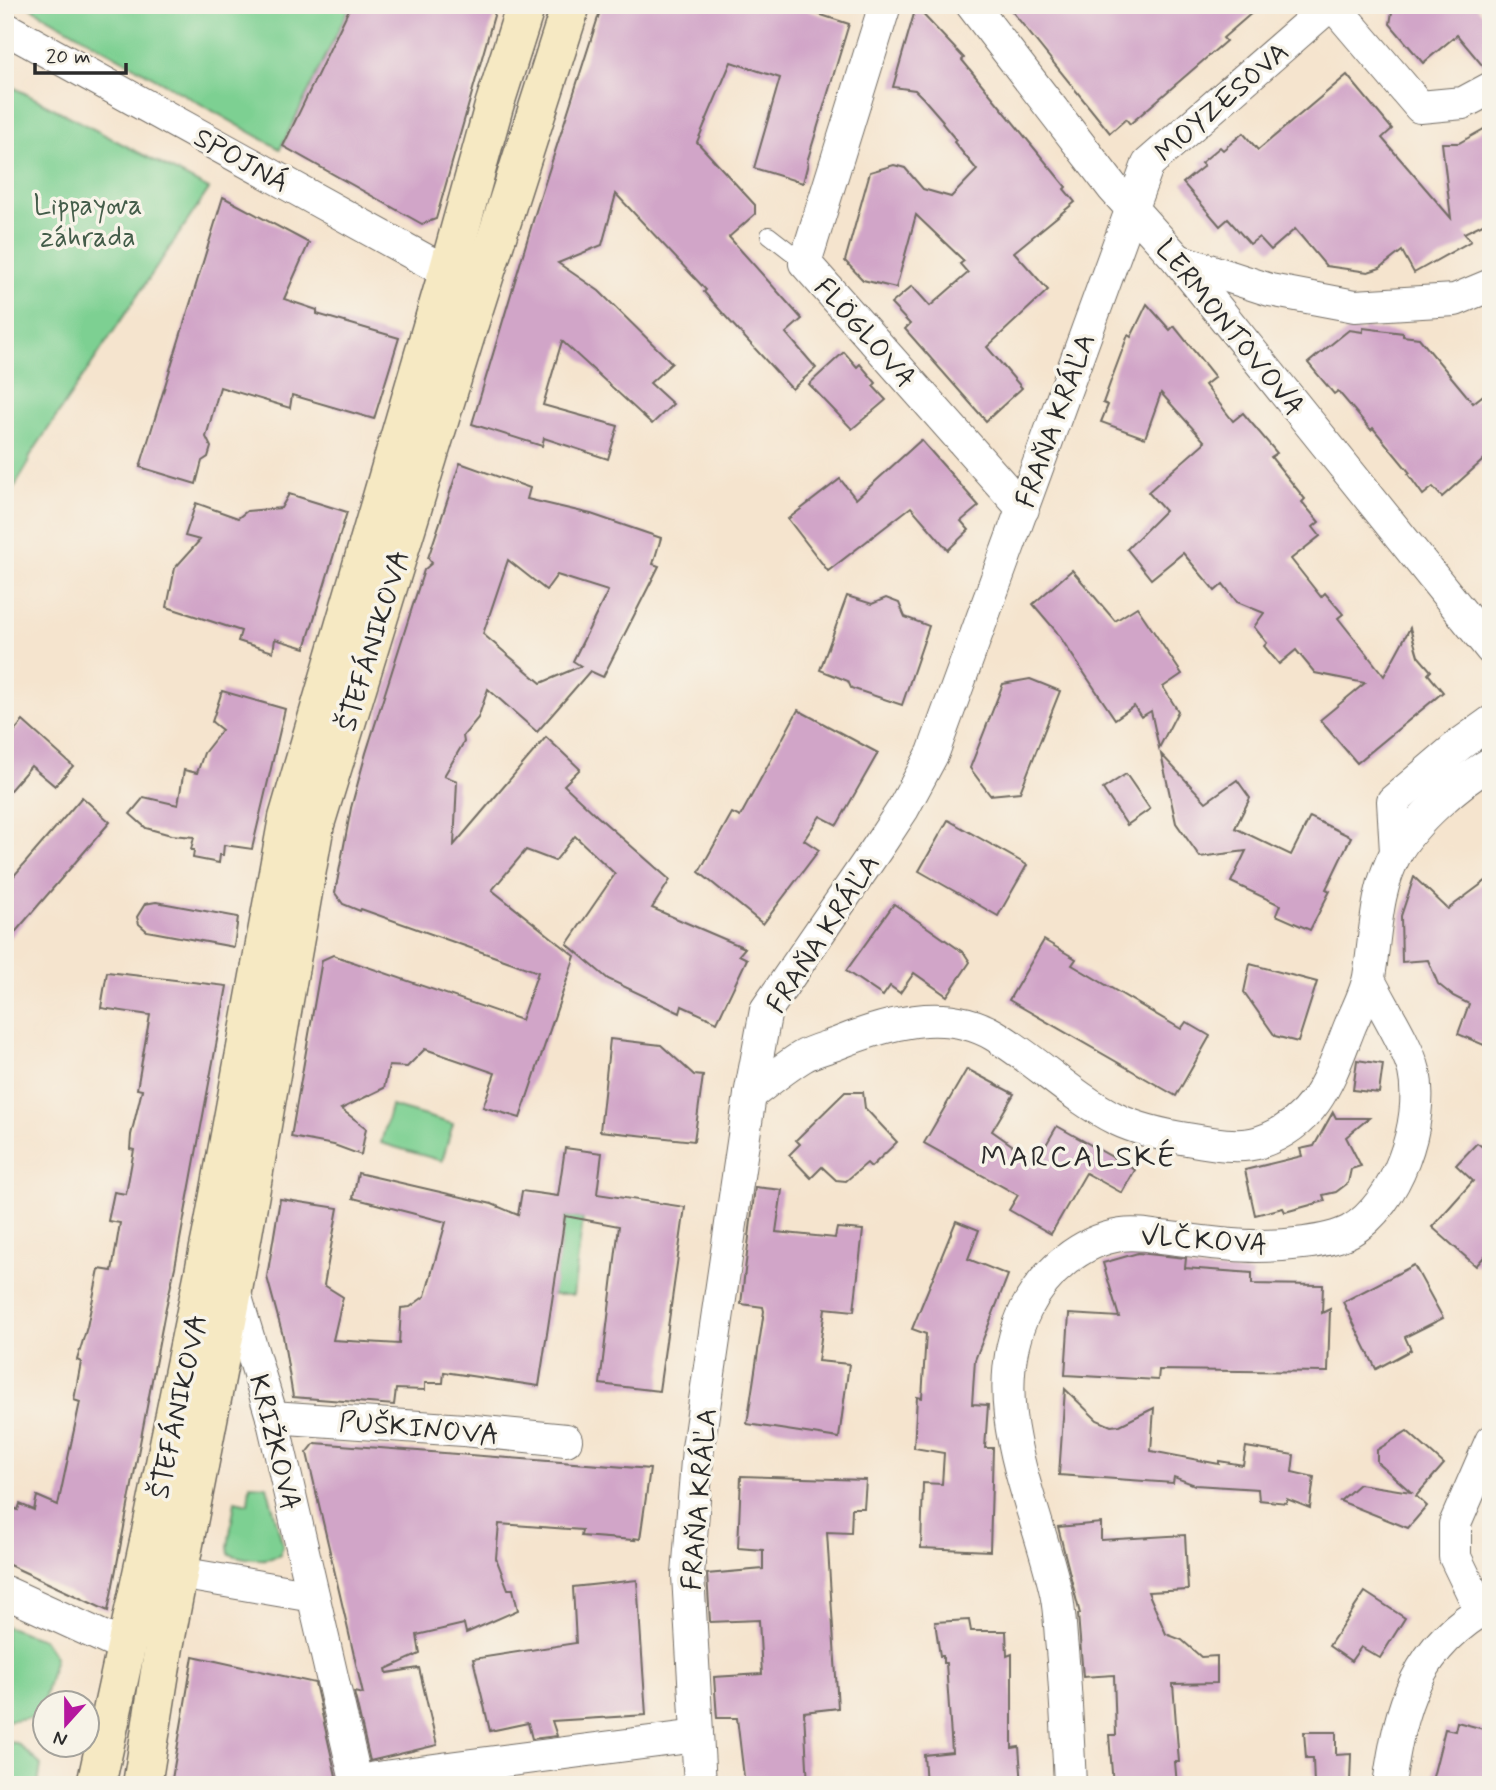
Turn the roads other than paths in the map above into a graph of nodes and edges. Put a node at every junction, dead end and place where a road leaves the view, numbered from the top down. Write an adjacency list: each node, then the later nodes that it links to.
1 (526, 5): 12 (main road, ŠTEFÁNIKOVA)
2 (571, 5): 12 (main road, ŠTEFÁNIKOVA)
3 (885, 5): 11 (street, FLÖGLOVA)
4 (972, 5): 8 (street, LERMONTOVOVA)
5 (1331, 5): 7 (street); 8 (street, MOYZESOVA)
6 (5, 28): 12 (street, SPOJNÁ)
7 (1491, 88)
8 (1132, 210): 10 (street, LERMONTOVOVA); 14 (street, FRAŇA KRÁĽA)
9 (769, 235): 11 (lane)
10 (1178, 260): 13 (street); 15 (street, LERMONTOVOVA)
11 (805, 263): 14 (street, FLÖGLOVA)
12 (465, 279): 21 (main road, ŠTEFÁNIKOVA); 22 (main road, ŠTEFÁNIKOVA)
13 (1491, 285)
14 (1023, 509): 20 (street, FRAŇA KRÁĽA)
15 (1491, 649)
16 (1491, 722): 18 (street)
17 (1482, 768): 18 (street)
18 (1396, 852): 19 (street)
19 (1369, 980): 20 (street); 37 (street, VLČKOVA)
20 (750, 1095): 32 (street, FRAŇA KRÁĽA)
21 (213, 1227): 22 (street, ŠTEFÁNIKOVA); 27 (main road, ŠTEFÁNIKOVA)
22 (233, 1290): 23 (street, KRIŽKOVA); 26 (main road, ŠTEFÁNIKOVA)
23 (272, 1417): 24 (street, PUŠKINOVA); 29 (street, KRIŽKOVA)
24 (566, 1440)
25 (1491, 1441): 30 (street)
26 (179, 1573): 27 (street); 29 (street); 35 (main road, ŠTEFÁNIKOVA)
27 (140, 1584): 31 (main road, ŠTEFÁNIKOVA)
28 (5, 1592): 31 (street)
29 (313, 1596): 33 (street, KRIŽKOVA)
30 (1486, 1608): 38 (street)
31 (125, 1647): 34 (main road, ŠTEFÁNIKOVA)
32 (696, 1736): 33 (street); 36 (street, FRAŇA KRÁĽA)
33 (357, 1784)
34 (96, 1785)
35 (142, 1785)
36 (699, 1785)
37 (1070, 1785)
38 (1390, 1785)

